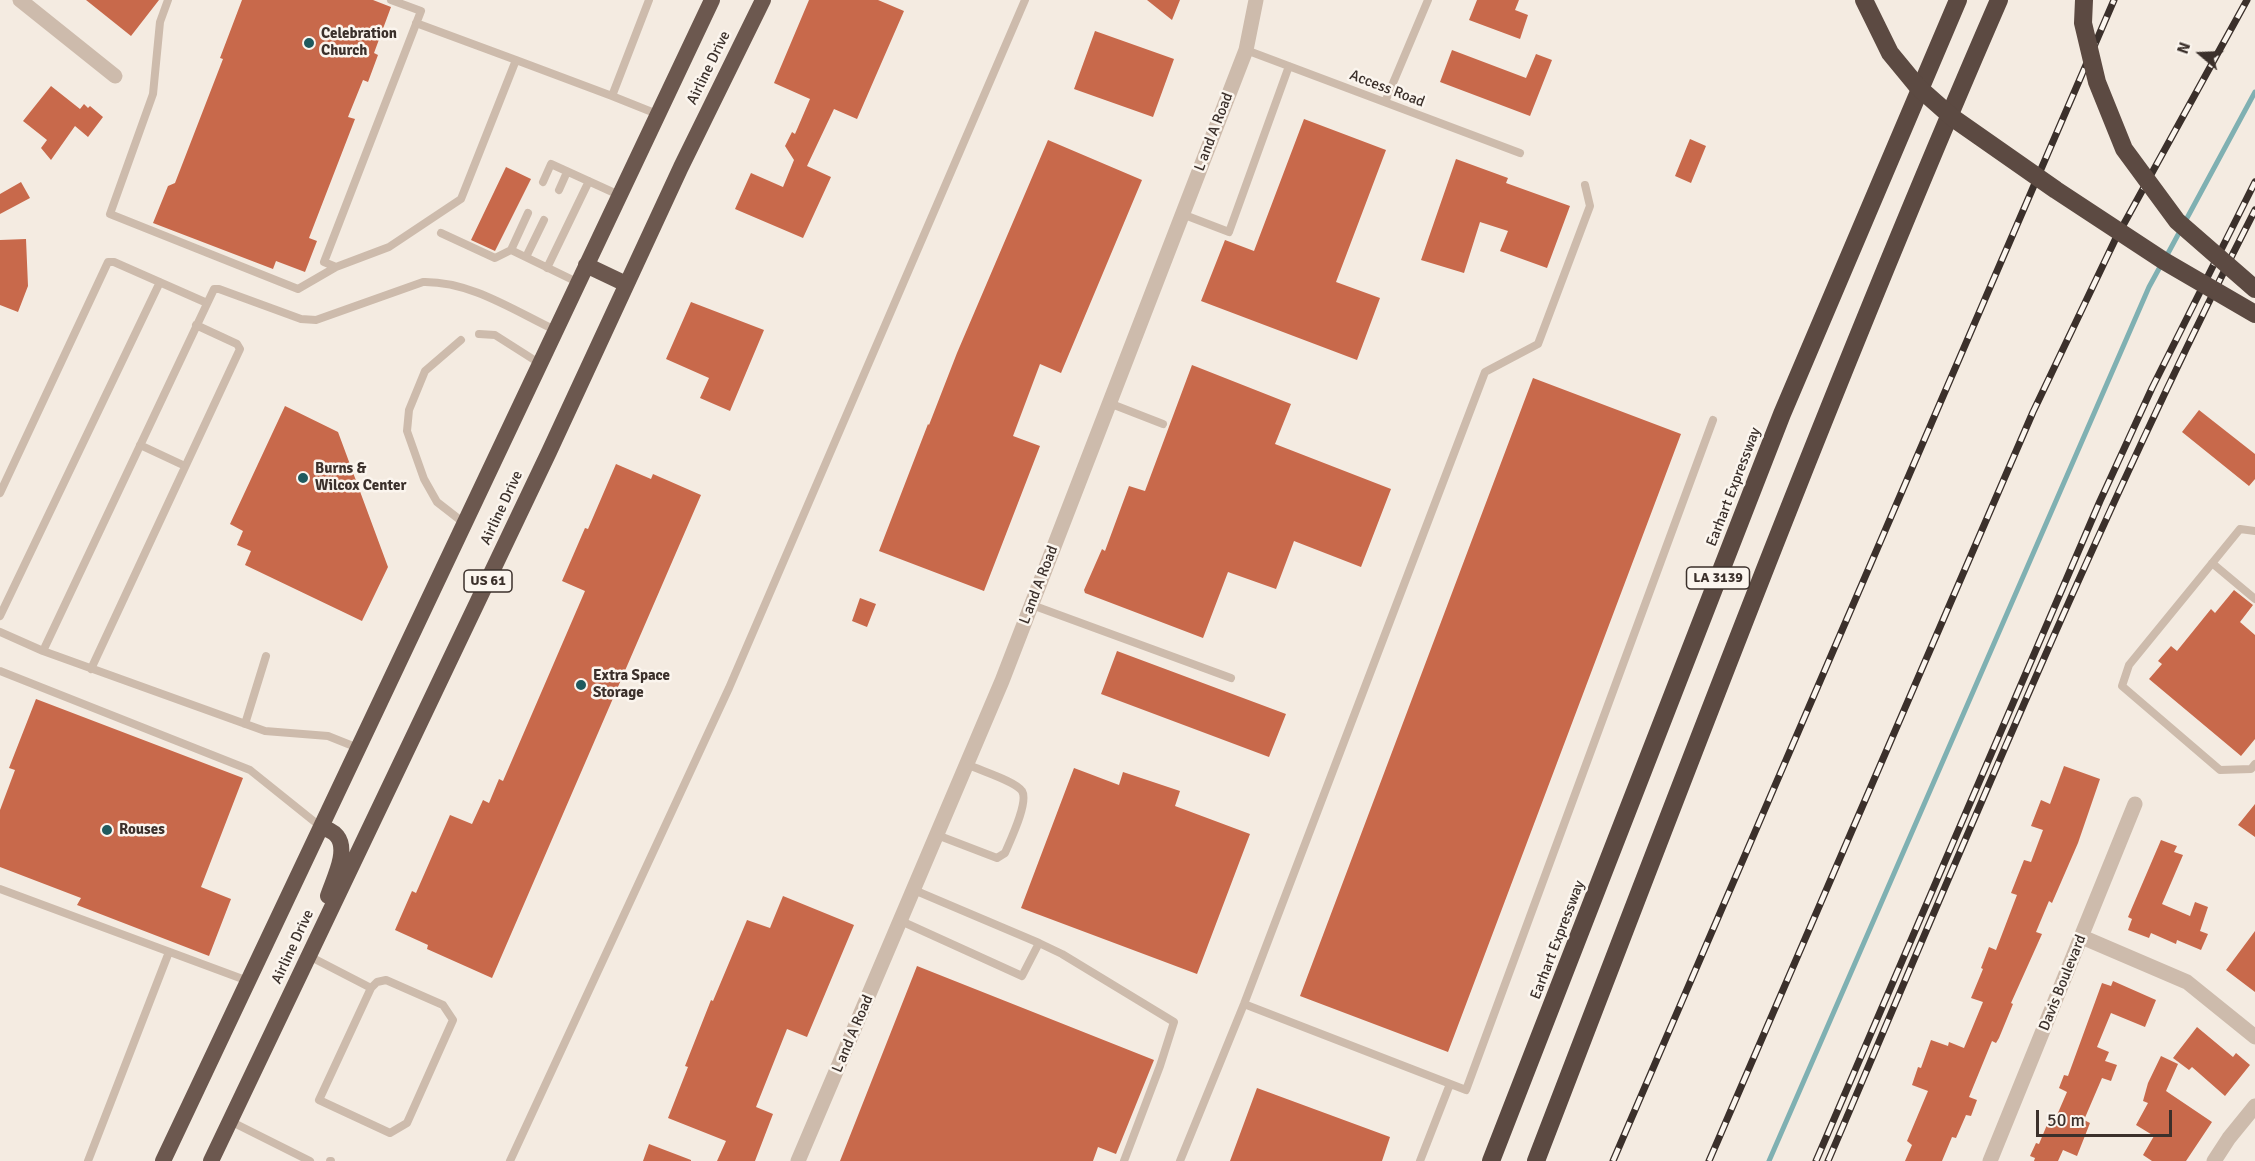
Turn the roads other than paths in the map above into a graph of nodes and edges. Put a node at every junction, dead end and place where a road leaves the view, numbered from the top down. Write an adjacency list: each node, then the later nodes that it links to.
1 (20, 0): 18 (street)
2 (168, 0): 36 (lane)
3 (391, 0): 14 (lane)
4 (649, 0): 19 (lane)
5 (712, 0): 21 (highway, Airline Drive / US 61)
6 (763, 0): 40 (highway, Airline Drive / US 61)
7 (1025, 0): 92 (lane)
8 (1256, 0): 15 (street, L and A Road)
9 (1428, 0): 20 (lane)
10 (1864, 0): 43 (highway, bridge)
11 (1958, 0): 97 (highway, Earhart Expressway / LA 3139)
12 (1999, 0): 98 (highway, LA 3139)
13 (2084, 0): 41 (highway, bridge)
14 (416, 22): 16 (lane); 36 (lane)
15 (1246, 50): 17 (lane, Access Road); 30 (street, L and A Road)
16 (516, 60): 19 (lane); 36 (lane)
17 (1289, 66): 20 (lane, Access Road); 30 (lane)
18 (115, 76)
19 (612, 96): 21 (lane)
20 (1385, 102): 22 (lane, Access Road)
21 (657, 114): 28 (highway, Airline Drive / US 61)
22 (1520, 153)
23 (567, 172): 24 (lane); 25 (lane); 27 (lane)
24 (543, 182)
25 (589, 182): 28 (lane); 37 (lane)
26 (1585, 184): 83 (lane)
27 (559, 190)
28 (619, 195): 35 (highway, Airline Drive / US 61)
29 (528, 213): 33 (lane)
30 (1182, 214): 49 (street, L and A Road)
31 (544, 220): 34 (lane)
32 (441, 233): 33 (lane)
33 (511, 250): 34 (lane)
34 (526, 257): 37 (lane)
35 (586, 265): 39 (highway, Airline Drive / US 61); 40 (highway)
36 (336, 267)
37 (547, 268): 39 (lane)
38 (160, 282): 42 (lane); 54 (lane); 60 (lane)
39 (577, 282): 45 (highway, Airline Drive / US 61)
40 (626, 284): 80 (highway, Airline Drive / US 61)
41 (2255, 289)
42 (207, 303): 44 (lane); 45 (lane)
43 (2255, 314)
44 (196, 325): 52 (lane); 53 (lane)
45 (555, 330): 48 (highway, Airline Drive / US 61)
46 (479, 334): 48 (lane)
47 (461, 340): 55 (lane)
48 (539, 363): 55 (highway, Airline Drive / US 61)
49 (1109, 403): 51 (lane); 59 (street, L and A Road)
50 (1713, 420): 85 (lane)
51 (1163, 424)
52 (140, 445): 53 (lane); 62 (lane)
53 (185, 466): 64 (lane)
54 (0, 493)
55 (464, 523): 68 (highway, Airline Drive / US 61)
56 (2255, 531): 57 (lane)
57 (2212, 563): 58 (lane); 69 (lane)
58 (2255, 599)
59 (1032, 605): 66 (lane); 70 (street, L and A Road)
60 (0, 616)
61 (0, 632): 62 (lane)
62 (43, 651): 64 (lane)
63 (266, 656): 67 (lane)
64 (91, 669): 67 (lane)
65 (0, 671): 72 (lane)
66 (1231, 678)
67 (246, 724): 68 (lane)
68 (358, 748): 72 (highway, Airline Drive / US 61)
69 (2255, 764)
70 (967, 765): 73 (street, L and A Road); 73 (lane)
71 (2134, 804): 77 (street, Davis Boulevard)
72 (321, 826): 80 (highway); 81 (highway, Airline Drive / US 61)
73 (937, 835): 75 (street, L and A Road)
74 (0, 889): 79 (lane)
75 (915, 890): 76 (street, L and A Road); 78 (lane)
76 (901, 921): 78 (lane); 93 (street, L and A Road)
77 (2082, 937): 84 (street); 99 (street, Davis Boulevard)
78 (1039, 943): 94 (lane)
79 (169, 952): 81 (lane); 89 (lane)
80 (307, 961): 82 (lane); 87 (highway, Airline Drive / US 61)
81 (248, 981): 88 (highway, Airline Drive / US 61)
82 (371, 988): 82 (lane)
83 (1244, 1004): 85 (lane); 95 (lane)
84 (2255, 1037)
85 (1450, 1084): 96 (lane)
86 (2255, 1106): 100 (street)
87 (230, 1121): 90 (highway, Airline Drive / US 61); 91 (lane)
88 (163, 1158)
89 (88, 1161)
90 (211, 1161)
91 (310, 1161)
92 (510, 1161)
93 (798, 1161)
94 (1124, 1161)
95 (1179, 1161)
96 (1420, 1161)
97 (1491, 1161)
98 (1536, 1161)
99 (1990, 1161)
100 (2214, 1161)

